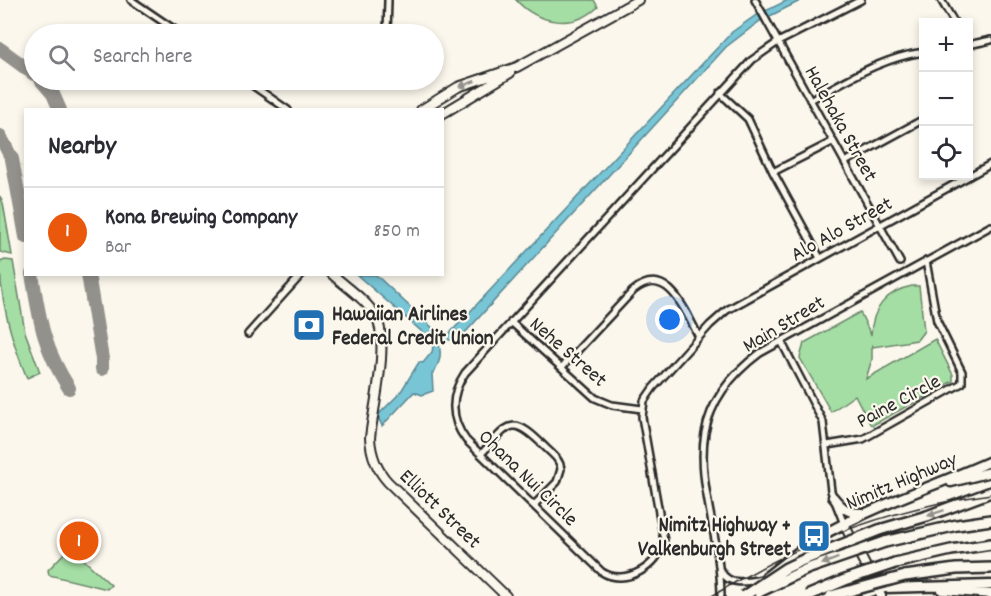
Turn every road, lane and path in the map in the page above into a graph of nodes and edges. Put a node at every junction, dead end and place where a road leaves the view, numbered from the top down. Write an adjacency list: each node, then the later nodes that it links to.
1 (131, 0): 8 (street)
2 (388, 0): 9 (street)
3 (638, 0): 14 (street)
4 (755, 0): 11 (street, Halehaka Street)
5 (861, 0): 11 (street, Ohana Nui Circle)
6 (941, 0): 7 (street)
7 (952, 18)
8 (166, 24)
9 (387, 24)
10 (991, 40): 12 (street)
11 (778, 42): 16 (street, Ohana Nui Circle); 17 (street, Halehaka Street)
12 (973, 44)
13 (919, 52): 17 (street)
14 (517, 67): 19 (street, one-way to 19); 20 (street)
15 (259, 90): 18 (street)
16 (720, 93): 25 (street); 33 (street, Ohana Nui Circle)
17 (810, 100): 22 (street, Halehaka Street)
18 (285, 108)
19 (425, 108)
20 (444, 113)
21 (919, 122): 23 (street)
22 (832, 142): 23 (street, Halehaka Street); 25 (street)
23 (845, 162): 26 (street, Halehaka Street)
24 (991, 164): 26 (street, Alo Alo Street)
25 (773, 172): 28 (street)
26 (879, 226): 28 (street, Alo Alo Street); 30 (street, Halehaka Street)
27 (991, 226): 29 (street, Main Street)
28 (820, 258): 35 (street, Alo Alo Street)
29 (926, 261): 36 (street, Main Street); 39 (street, Paine Circle)
30 (900, 262)
31 (300, 276): 34 (street)
32 (334, 276): 59 (street, Elliott Street)
33 (512, 322): 37 (street, Nehe Street); 40 (street, Ohana Nui Circle)
34 (248, 334)
35 (699, 337): 37 (street); 38 (street)
36 (781, 342): 39 (street); 51 (street, Main Street)
37 (562, 368): 38 (street, Nehe Street)
38 (642, 409): 46 (street, Ohana Nui Circle)
39 (827, 445): 45 (street)
40 (481, 454): 46 (street, Ohana Nui Circle); 46 (street)
41 (991, 461): 44 (main road, Nimitz Highway)
42 (991, 472): 44 (main road)
43 (991, 492): 62 (highway, one-way to 62, bridge)
44 (908, 494): 47 (main road, Nimitz Highway)
45 (833, 497): 47 (main road); 49 (street)
46 (534, 505)
47 (865, 513): 49 (main road, Nimitz Highway)
48 (991, 519): 63 (highway, one-way to 63, bridge)
49 (844, 524): 53 (main road, Nimitz Highway); 57 (street)
50 (991, 543): 64 (highway, bridge)
51 (718, 560): 53 (street, Main Street); 60 (street, Main Street)
52 (991, 568): 65 (highway, bridge)
53 (762, 579): 61 (main road, Nimitz Highway)
54 (991, 585): 56 (main road)
55 (905, 586): 56 (main road); 57 (main road); 67 (main road)
56 (915, 586): 58 (main road)
57 (879, 593): 66 (main road)
58 (991, 594)
59 (506, 596)
60 (721, 596)
61 (737, 596)
62 (744, 596)
63 (752, 596)
64 (807, 596)
65 (831, 596)
66 (856, 596)
67 (893, 596)

